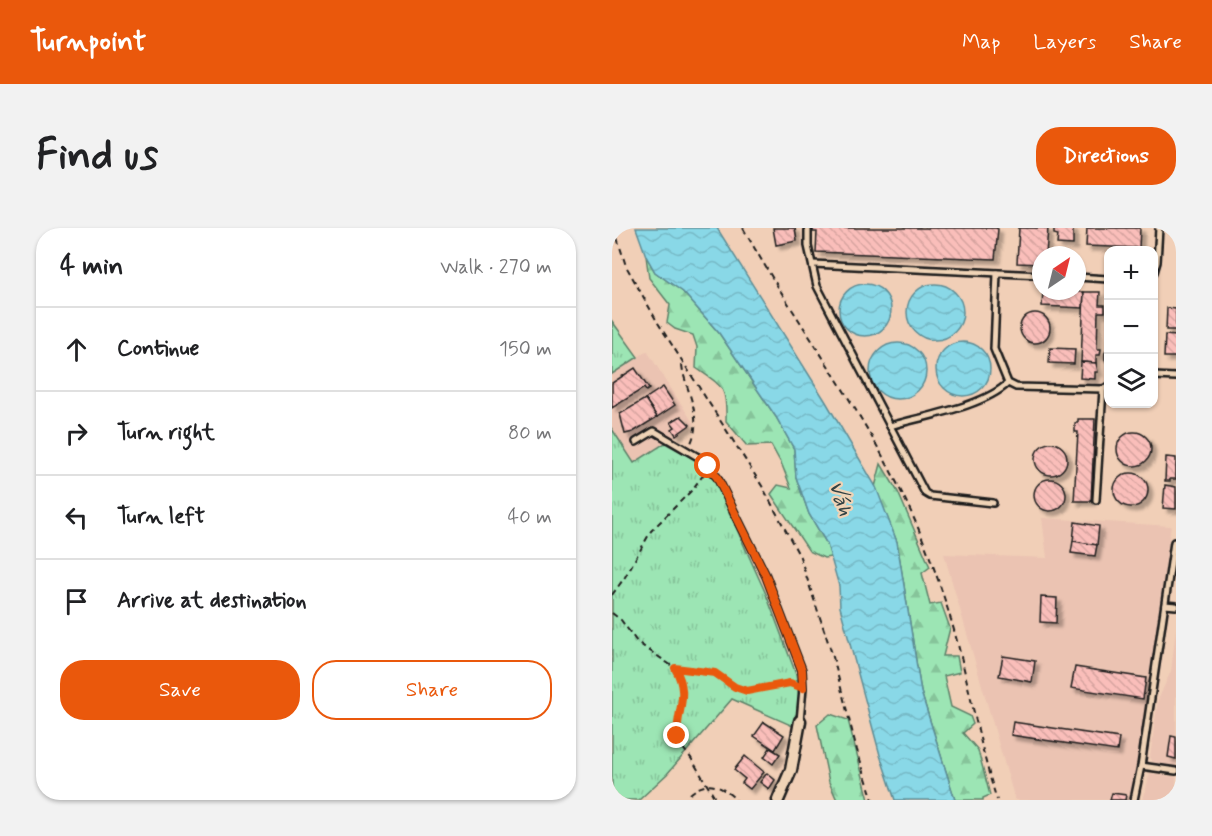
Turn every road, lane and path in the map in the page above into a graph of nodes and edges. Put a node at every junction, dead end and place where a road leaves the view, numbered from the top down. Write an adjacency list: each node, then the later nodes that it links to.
1 (614, 228): 11 (path)
2 (743, 228): 40 (path)
3 (808, 228): 6 (lane)
4 (1159, 228): 5 (lane)
5 (1157, 246)
6 (813, 264): 7 (lane); 17 (lane)
7 (997, 273): 8 (lane); 14 (lane)
8 (1032, 275)
9 (1086, 278): 10 (lane)
10 (1104, 279)
11 (682, 362): 19 (path); 39 (path)
12 (1158, 376): 13 (lane)
13 (1176, 377)
14 (1008, 383): 15 (lane); 17 (lane)
15 (1104, 388)
16 (1104, 408): 21 (lane)
17 (890, 426): 22 (lane)
18 (636, 442): 19 (lane)
19 (687, 451): 20 (lane)
20 (710, 469): 25 (path); 30 (lane)
21 (1096, 500)
22 (993, 503)
23 (1174, 542): 24 (lane)
24 (1173, 567): 26 (lane)
25 (612, 595)
26 (1165, 605): 27 (lane); 32 (lane)
27 (1176, 606)
28 (612, 613): 29 (path)
29 (675, 668): 30 (path); 34 (path)
30 (803, 688): 31 (lane)
31 (800, 721): 38 (street)
32 (1141, 766): 33 (lane); 41 (lane)
33 (1176, 771)
34 (706, 785): 35 (path); 36 (path); 37 (path)
35 (690, 794)
36 (716, 800)
37 (736, 800)
38 (778, 800)
39 (873, 800)
40 (997, 800)
41 (1134, 800)

